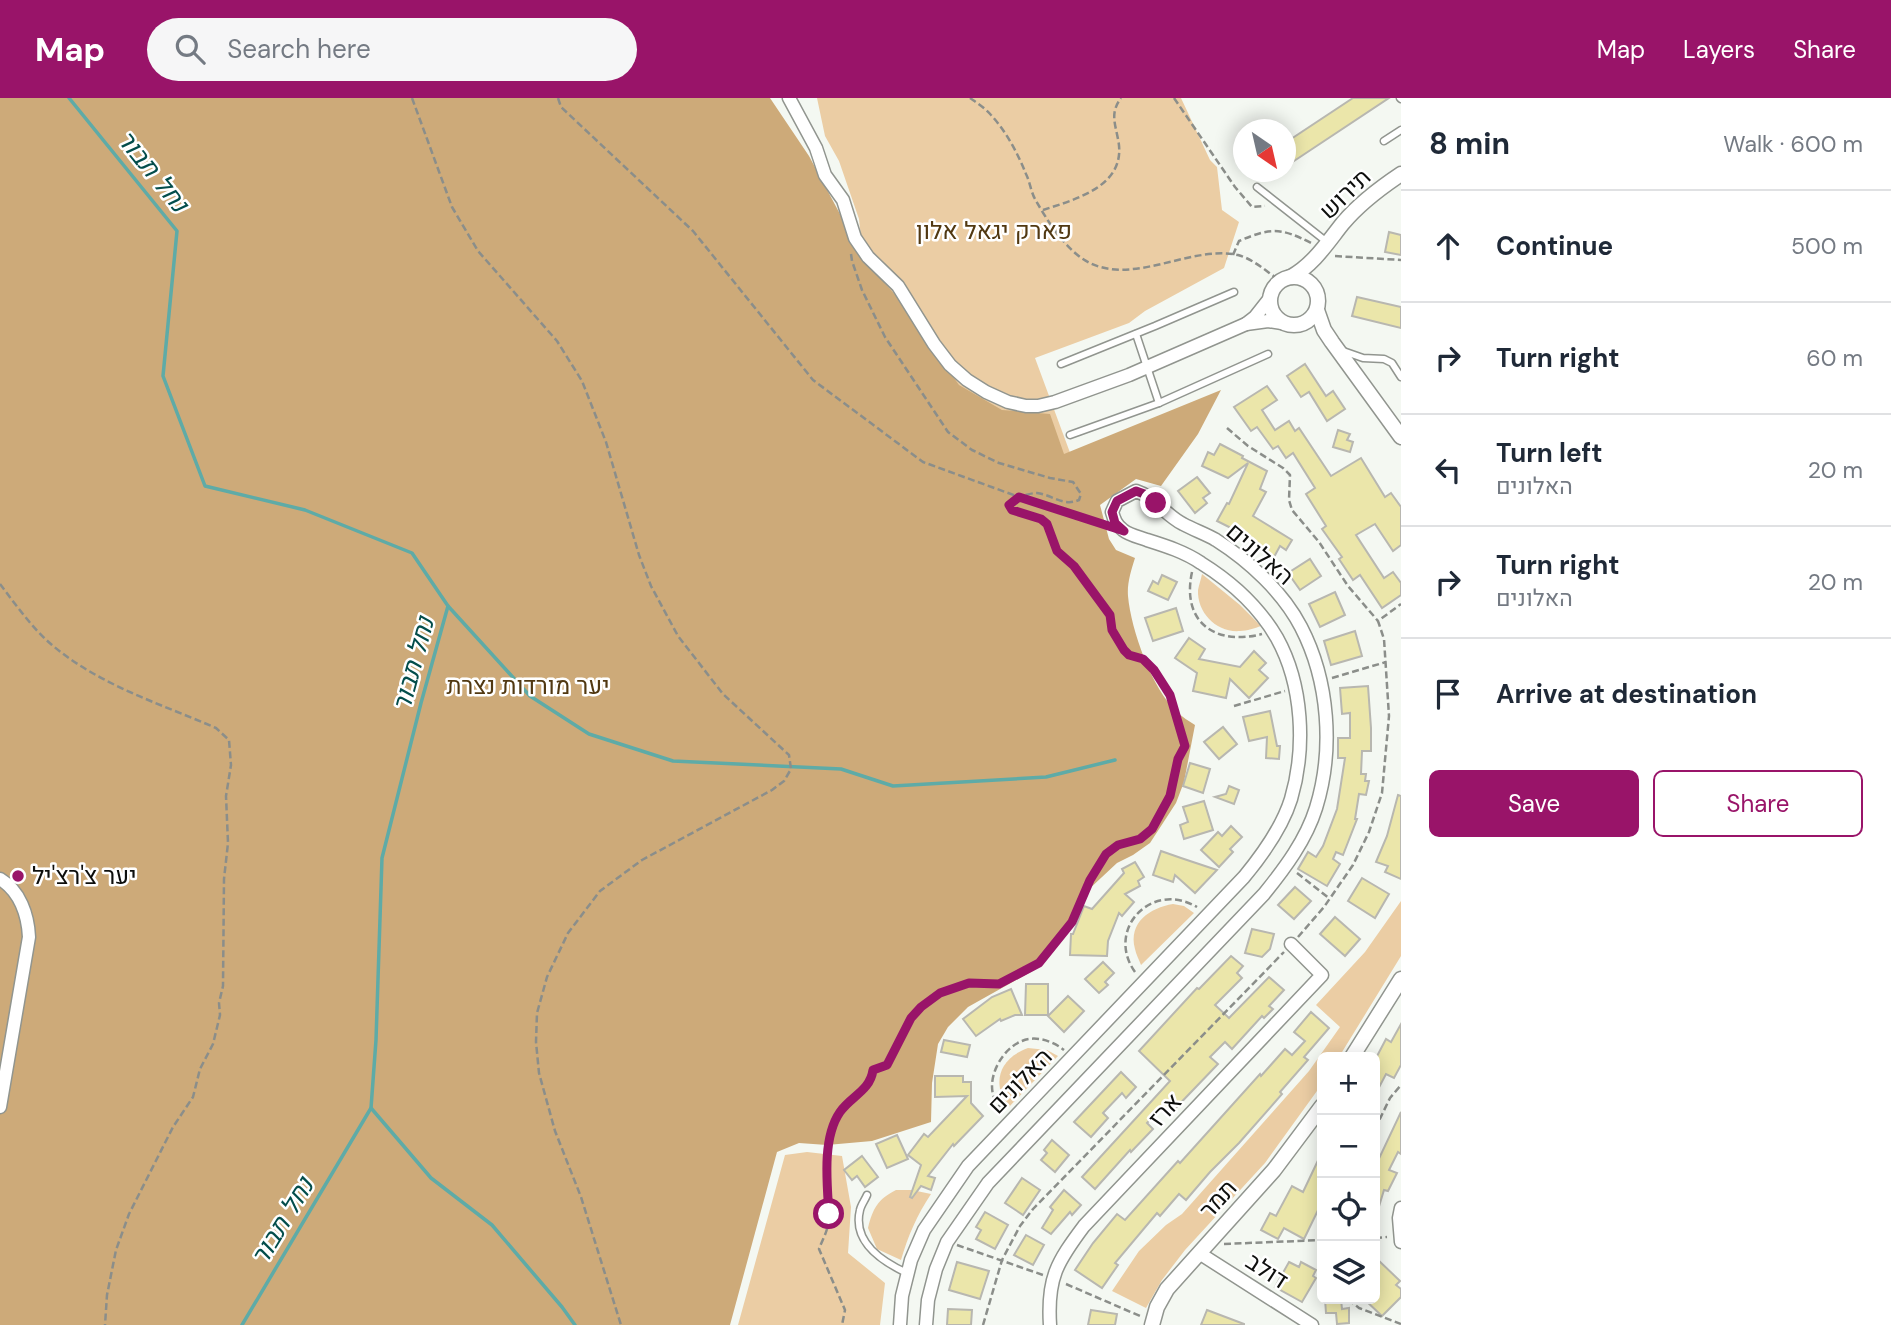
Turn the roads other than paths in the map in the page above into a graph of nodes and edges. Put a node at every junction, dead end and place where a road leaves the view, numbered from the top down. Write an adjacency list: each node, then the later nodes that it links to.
1 (789, 98): 19 (street)
2 (1401, 130): 3 (lane)
3 (1384, 141)
4 (1401, 174): 6 (street, תירוש)
5 (1257, 187): 6 (lane)
6 (1324, 249): 7 (street, תירוש); 8 (street, תירוש)
7 (1286, 279): 8 (street); 10 (street)
8 (1315, 290): 11 (street)
9 (1234, 292): 15 (lane)
10 (1270, 298): 12 (street); 13 (street)
11 (1317, 310): 14 (street); 16 (street)
12 (1282, 323): 13 (street); 14 (street)
13 (1246, 324): 19 (street)
14 (1298, 326): 16 (street)
15 (1136, 334): 18 (lane); 19 (lane)
16 (1335, 346): 20 (lane); 23 (street)
17 (1268, 354): 21 (lane)
18 (1061, 364)
19 (1147, 367): 21 (lane)
20 (1401, 377)
21 (1159, 403): 22 (lane)
22 (1070, 435)
23 (1401, 437)
24 (0, 879): 28 (street)
25 (1291, 944): 37 (street, ארז)
26 (1401, 979): 27 (street)
27 (1355, 1052)
28 (0, 1107)
29 (1317, 1113): 33 (street, תמר)
30 (867, 1195): 34 (lane)
31 (1401, 1208): 32 (street)
32 (1401, 1242)
33 (1203, 1249): 38 (street, תמר); 39 (street, דולב)
34 (907, 1273): 35 (street, האלונים); 36 (street, האלונים)
35 (900, 1325)
36 (926, 1325)
37 (1050, 1325)
38 (1152, 1325)
39 (1312, 1325)

